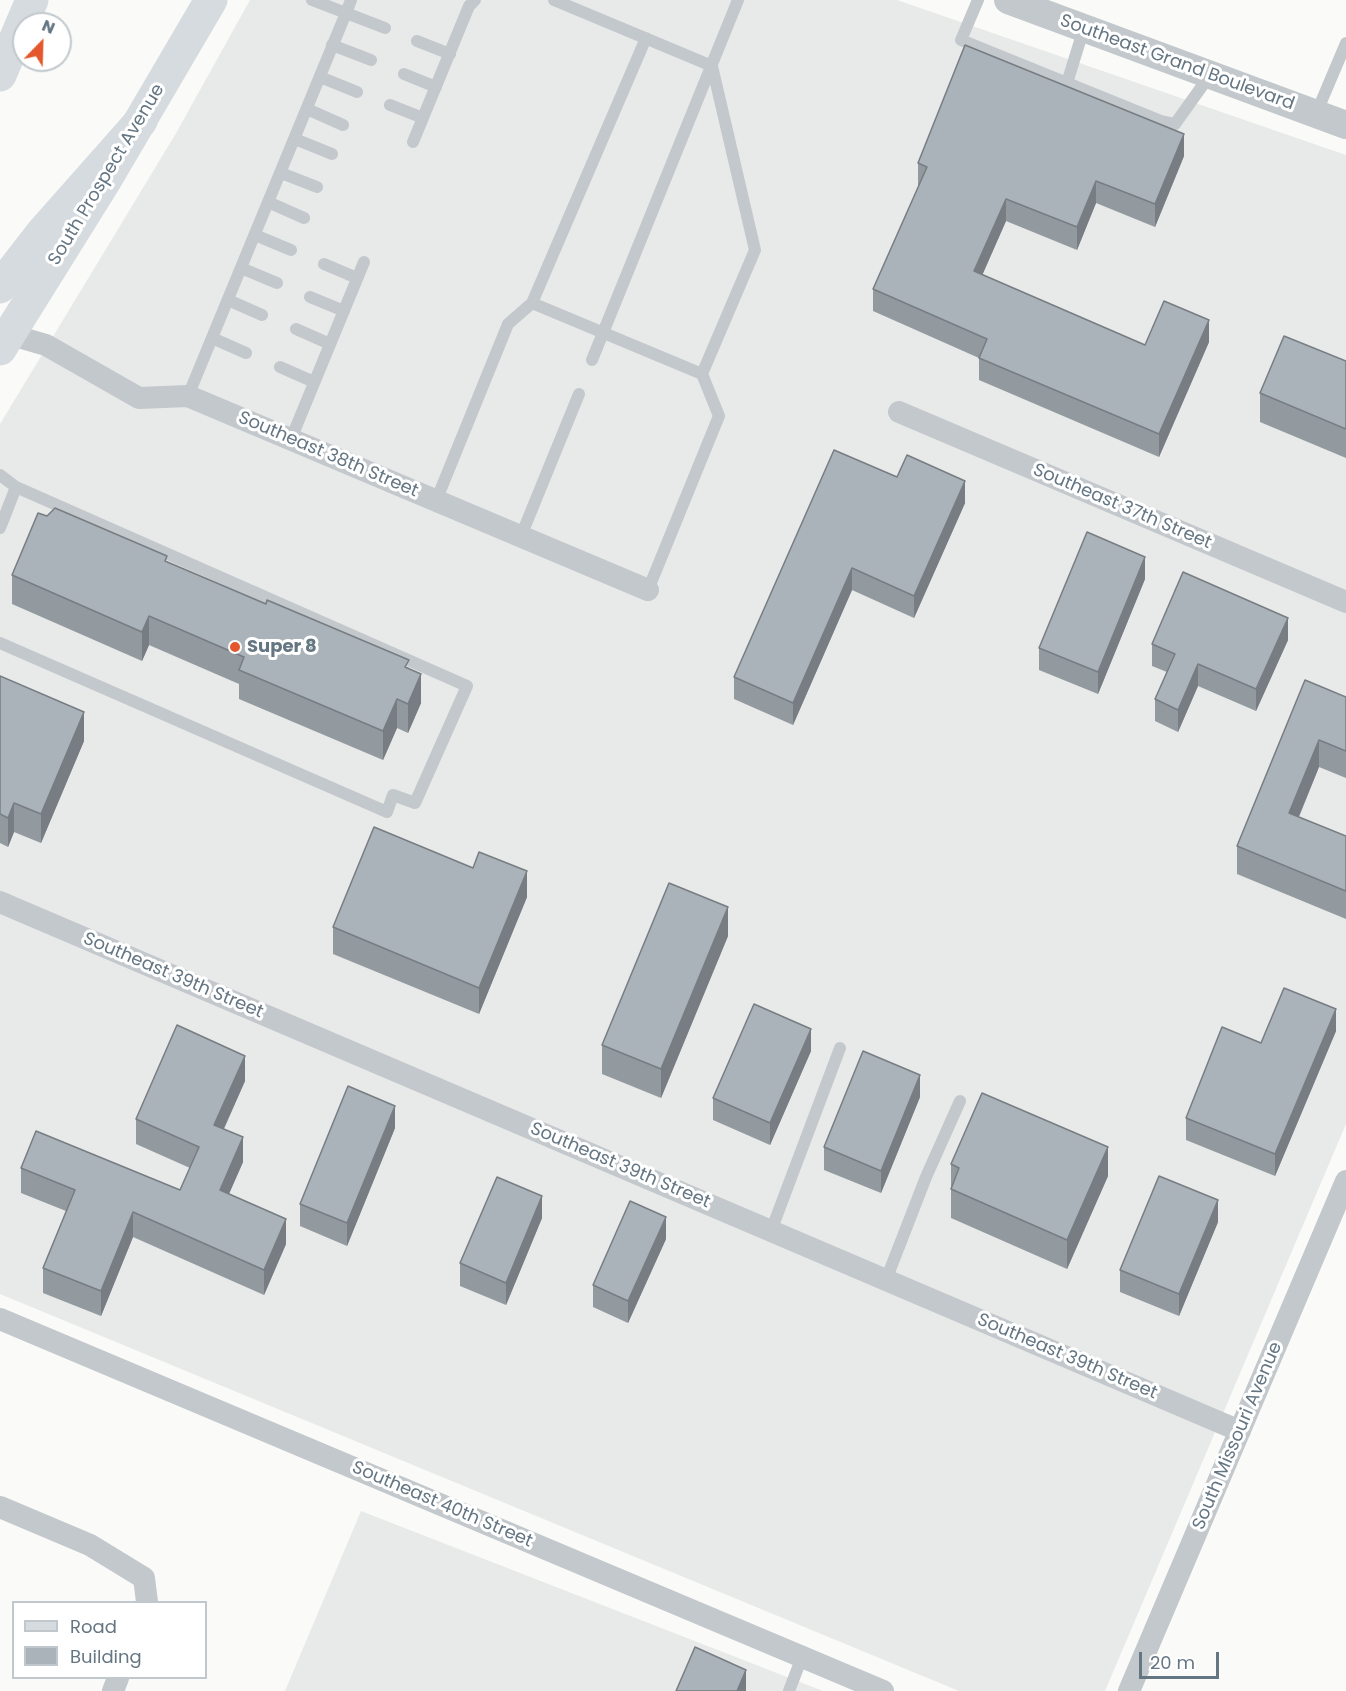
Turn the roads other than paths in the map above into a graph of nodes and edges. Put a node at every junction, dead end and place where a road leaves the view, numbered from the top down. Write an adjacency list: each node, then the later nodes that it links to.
1 (32, 0): 21 (main road)
2 (212, 0): 31 (main road, South Prospect Avenue)
3 (312, 0): 10 (lane)
4 (351, 0): 10 (lane)
5 (475, 0): 17 (lane)
6 (554, 0): 13 (lane)
7 (738, 0): 19 (lane)
8 (978, 0): 24 (lane)
9 (1008, 0): 12 (street, Southeast Grand Boulevard)
10 (346, 13): 11 (lane); 16 (lane)
11 (385, 28)
12 (1084, 28): 22 (street, Southeast Grand Boulevard); 24 (lane)
13 (646, 38): 19 (lane); 51 (lane)
14 (417, 41): 17 (lane)
15 (1346, 43): 29 (lane)
16 (332, 45): 18 (lane); 23 (lane)
17 (450, 54): 25 (lane)
18 (371, 60)
19 (712, 66): 55 (lane); 62 (lane)
20 (404, 74): 25 (lane)
21 (0, 75)
22 (1210, 75): 24 (lane); 29 (street, Southeast Grand Boulevard)
23 (320, 77): 26 (lane); 28 (lane)
24 (1067, 83)
25 (436, 87): 30 (lane)
26 (357, 92)
27 (390, 105): 30 (lane)
28 (307, 109): 32 (lane); 34 (lane)
29 (1316, 114): 33 (street, Southeast Grand Boulevard)
30 (423, 118): 35 (lane)
31 (141, 121): 48 (main road); 57 (main road, South Prospect Avenue)
32 (344, 125)
33 (1346, 125)
34 (295, 139): 36 (lane); 37 (lane)
35 (413, 142)
36 (332, 154)
37 (281, 173): 38 (lane); 39 (lane)
38 (317, 187)
39 (268, 202): 40 (lane); 41 (lane)
40 (304, 218)
41 (255, 235): 42 (lane); 45 (lane)
42 (291, 250)
43 (364, 262): 46 (lane)
44 (324, 264): 46 (lane)
45 (241, 268): 47 (lane); 50 (lane)
46 (357, 278): 52 (lane)
47 (277, 283)
48 (0, 287)
49 (310, 297): 52 (lane)
50 (228, 300): 53 (lane); 56 (lane)
51 (532, 303): 55 (lane); 70 (lane)
52 (344, 311): 58 (lane)
53 (262, 315)
54 (296, 329): 58 (lane)
55 (603, 333): 60 (lane); 62 (lane)
56 (212, 338): 59 (lane); 65 (lane)
57 (4, 341): 65 (street, Southeast 38th Street)
58 (330, 344): 63 (lane)
59 (246, 353)
60 (592, 360)
61 (280, 367): 63 (lane)
62 (702, 374): 73 (lane)
63 (314, 382): 67 (lane)
64 (579, 394): 72 (lane)
65 (189, 396): 67 (street, Southeast 38th Street)
66 (899, 412): 74 (street, Southeast 37th Street)
67 (291, 439): 70 (street, Southeast 38th Street)
68 (0, 475): 69 (lane)
69 (16, 487): 71 (lane); 75 (lane)
70 (436, 501): 72 (street, Southeast 38th Street)
71 (0, 528)
72 (521, 536): 73 (street, Southeast 38th Street)
73 (648, 590)
74 (1346, 602)
75 (0, 643)
76 (0, 902): 80 (street, Southeast 39th Street)
77 (840, 1048): 80 (lane)
78 (960, 1101): 81 (lane)
79 (1346, 1180): 83 (street, South Missouri Avenue)
80 (771, 1231): 81 (street, Southeast 39th Street)
81 (886, 1280): 83 (street, Southeast 39th Street)
82 (0, 1319): 86 (street, Southeast 40th Street)
83 (1240, 1431): 89 (street, South Missouri Avenue)
84 (0, 1507): 85 (street)
85 (147, 1601)
86 (802, 1657): 87 (lane); 88 (street, Southeast 40th Street)
87 (789, 1691)
88 (884, 1691)
89 (1129, 1691)

